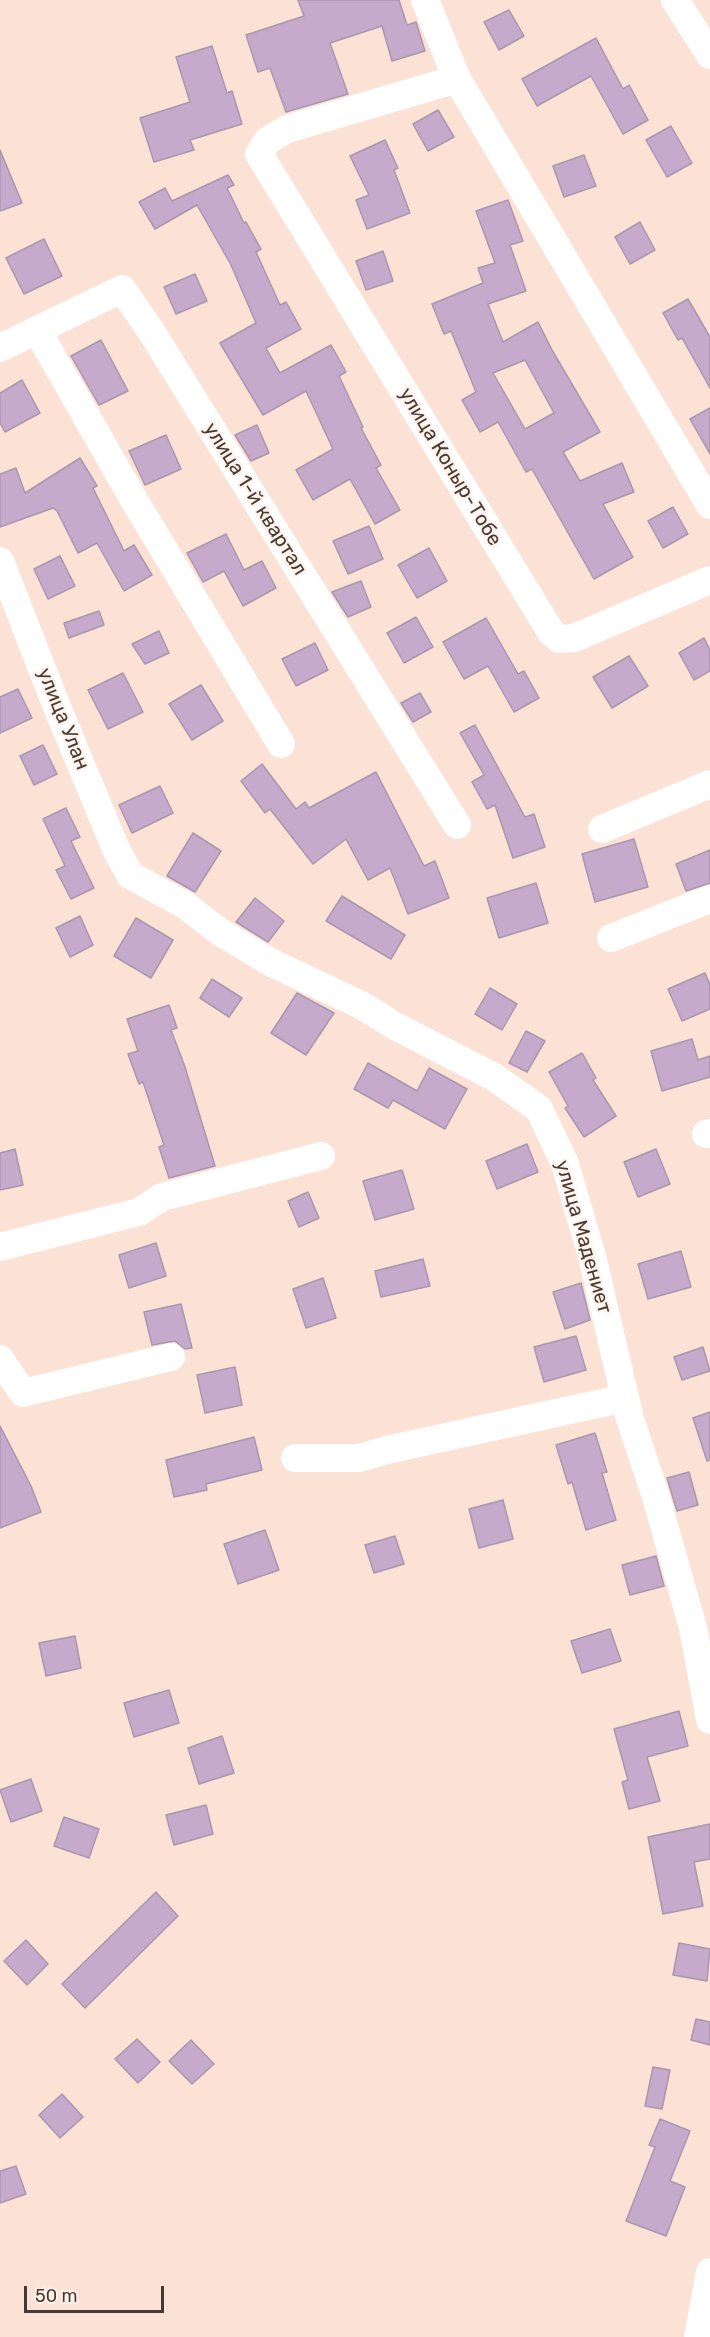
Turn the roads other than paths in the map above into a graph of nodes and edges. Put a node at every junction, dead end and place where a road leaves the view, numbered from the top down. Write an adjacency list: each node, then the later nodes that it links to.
1 (425, 0): 4 (street)
2 (675, 0): 3 (street)
3 (710, 55)
4 (457, 79): 7 (street); 9 (street, улица Коныр-Тобе)
5 (37, 330): 6 (street, улица 1-й квартал); 10 (street); 12 (street, улица 1-й квартал)
6 (0, 348)
7 (710, 505)
8 (0, 561): 14 (street, улица Улан)
9 (710, 580)
10 (281, 744)
11 (710, 784): 13 (street)
12 (457, 825)
13 (602, 829)
14 (130, 875): 21 (street, улица Мадениет)
15 (710, 899): 16 (street)
16 (611, 938)
17 (321, 1156): 18 (street)
18 (0, 1246)
19 (171, 1357): 20 (street)
20 (0, 1359)
21 (625, 1398): 22 (street); 23 (street, улица Мадениет)
22 (295, 1458)
23 (710, 1720)
24 (710, 2272): 25 (street)
25 (698, 2337)

